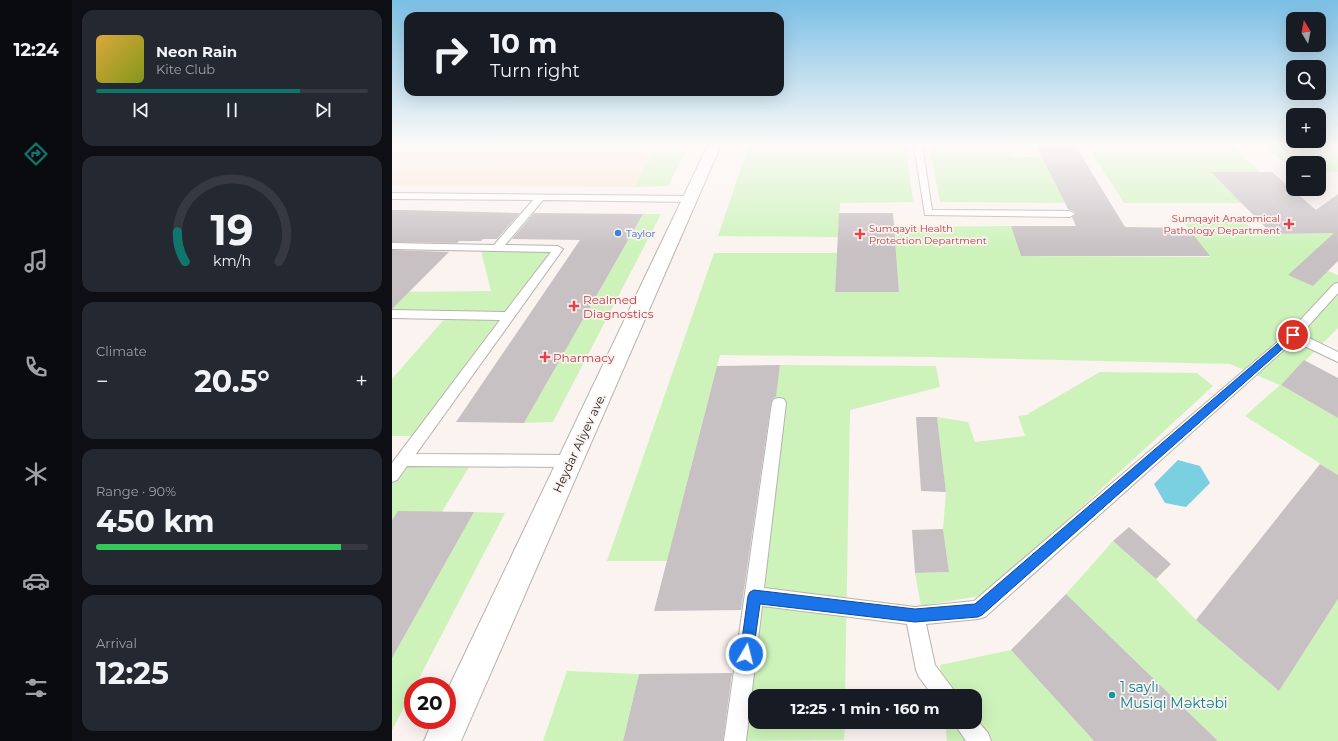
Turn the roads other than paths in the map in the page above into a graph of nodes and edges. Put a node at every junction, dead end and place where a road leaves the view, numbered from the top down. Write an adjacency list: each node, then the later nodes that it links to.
1 (699, 180): 5 (main road, Heydar Aliyev ave.)
2 (923, 180): 6 (lane)
3 (392, 196): 4 (lane)
4 (540, 198): 5 (lane); 8 (lane)
5 (690, 199): 16 (main road, Heydar Aliyev ave.)
6 (1070, 214)
7 (392, 246): 8 (lane)
8 (498, 247): 11 (lane)
9 (1338, 286): 12 (lane)
10 (392, 314): 11 (lane)
11 (509, 316): 15 (lane)
12 (1293, 335): 13 (lane); 19 (lane)
13 (1338, 357)
14 (779, 403): 18 (lane)
15 (403, 460): 16 (lane); 17 (lane)
16 (570, 461): 22 (main road, Heydar Aliyev ave.)
17 (392, 476)
18 (754, 596): 19 (lane); 23 (lane)
19 (915, 616): 20 (lane)
20 (941, 689)
21 (971, 729): 24 (lane)
22 (442, 741)
23 (735, 741)
24 (980, 741)

